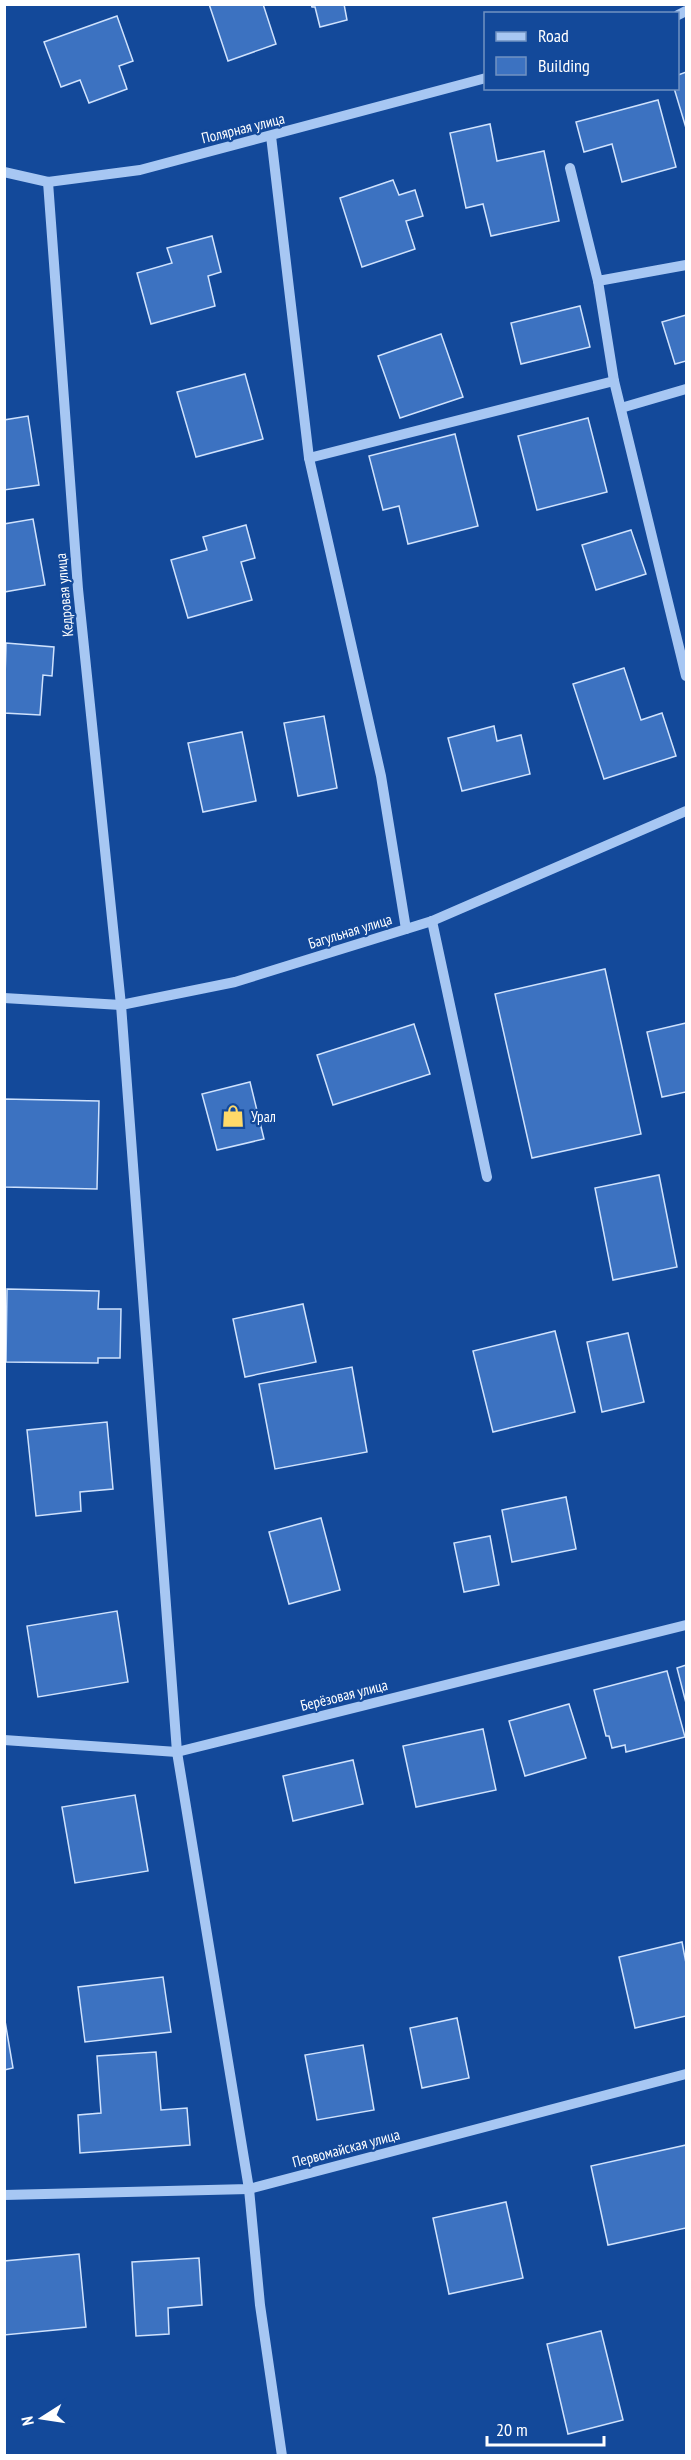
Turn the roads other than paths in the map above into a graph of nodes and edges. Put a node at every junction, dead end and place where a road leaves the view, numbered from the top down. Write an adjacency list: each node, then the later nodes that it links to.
1 (484, 79): 2 (street, Полярная улица)
2 (271, 136): 5 (street, Полярная улица); 11 (street)
3 (570, 168): 7 (street)
4 (4, 172): 5 (street, Полярная улица)
5 (48, 182): 17 (street, Кедровая улица)
6 (687, 265): 7 (street)
7 (598, 281): 8 (street)
8 (614, 381): 10 (street); 11 (street)
9 (687, 389): 10 (street)
10 (621, 408): 12 (street)
11 (309, 458): 15 (street)
12 (687, 676)
13 (687, 811): 14 (street, Багульная улица)
14 (432, 921): 15 (street, Багульная улица); 18 (street)
15 (406, 929): 17 (street, Багульная улица)
16 (4, 998): 17 (street, Багульная улица)
17 (121, 1005): 21 (street, Кедровая улица)
18 (487, 1177)
19 (687, 1625): 21 (street, Берёзовая улица)
20 (4, 1740): 21 (street, Берёзовая улица)
21 (177, 1752): 23 (street, Кедровая улица)
22 (687, 2074): 23 (street, Первомайская улица)
23 (249, 2189): 24 (street, Первомайская улица); 25 (street, Кедровая улица)
24 (4, 2195)
25 (282, 2456)

